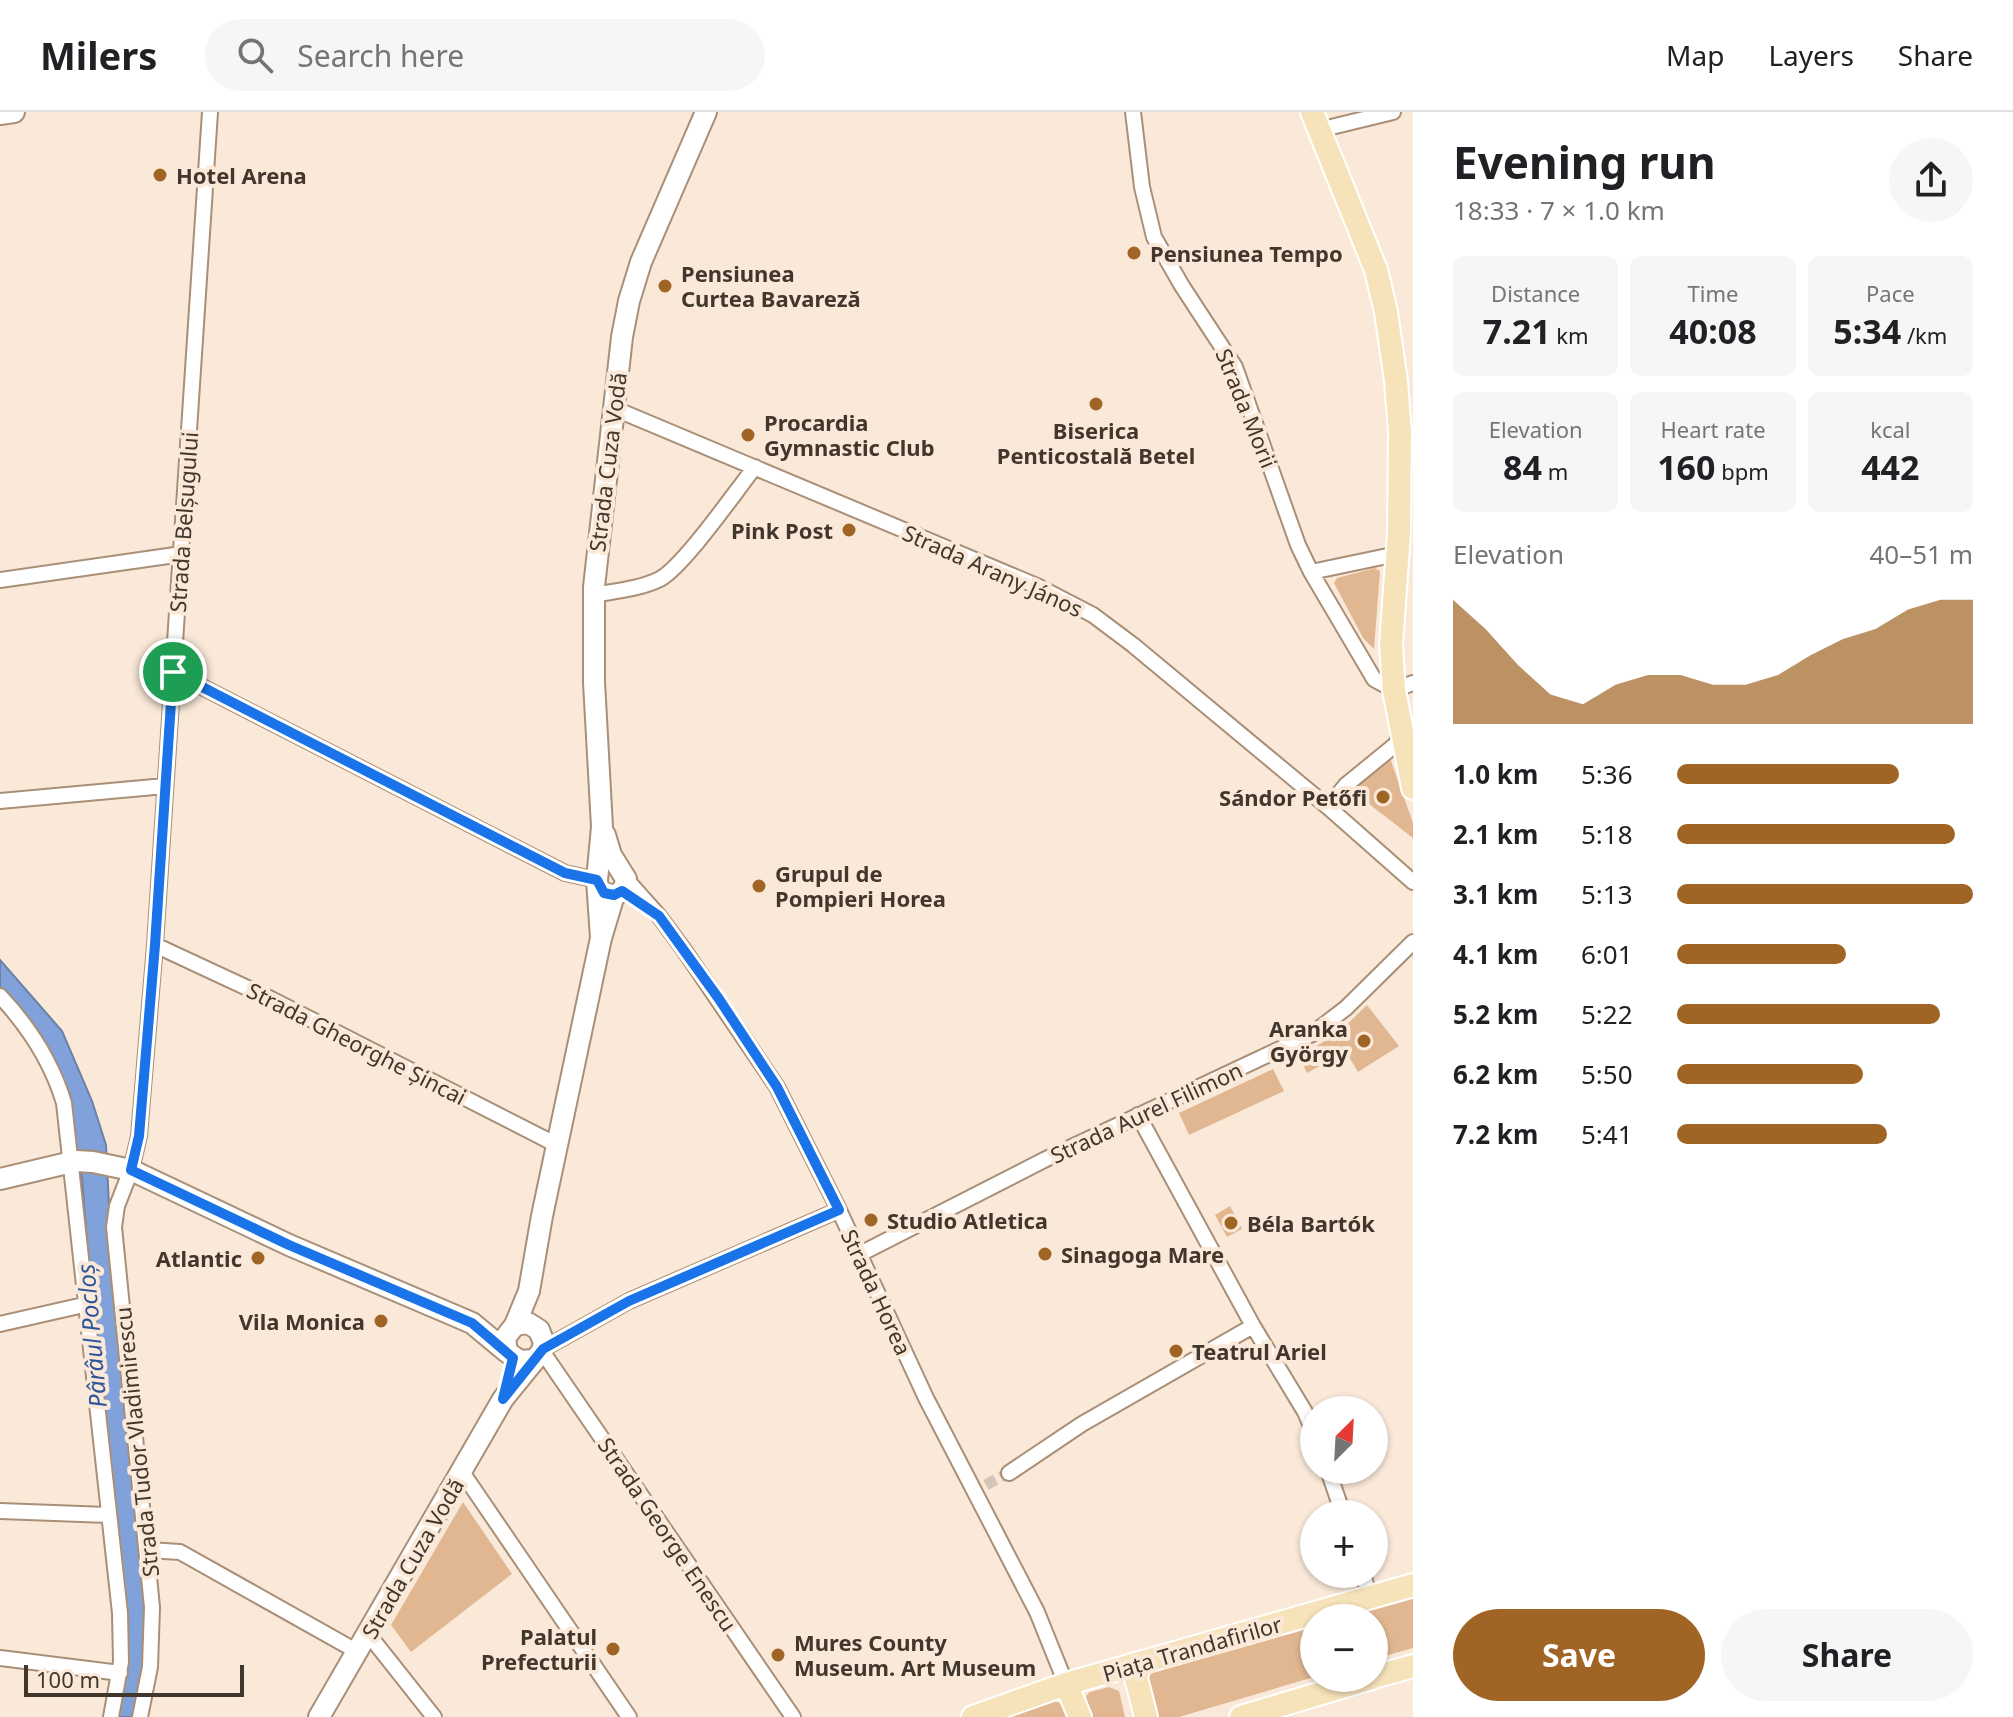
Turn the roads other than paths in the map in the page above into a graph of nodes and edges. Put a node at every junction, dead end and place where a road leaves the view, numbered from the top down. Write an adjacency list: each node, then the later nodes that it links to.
1 (14, 112): 6 (main road)
2 (210, 112): 10 (street, Strada Belșugului)
3 (706, 112): 8 (main road, Strada Cuza Vodă)
4 (1133, 112): 12 (street, Strada Morii)
5 (1393, 112): 7 (street)
6 (0, 114)
7 (1316, 121): 11 (main road)
8 (613, 408): 9 (street, Strada Arany János); 14 (main road, Strada Cuza Vodă)
9 (755, 467): 14 (street); 21 (street, Strada Arany János)
10 (182, 554): 13 (street); 15 (street, Strada Belșugului)
11 (1397, 554): 12 (street); 16 (main road)
12 (1311, 572): 16 (street, Strada Morii)
13 (0, 580)
14 (594, 595): 24 (main road, Strada Cuza Vodă)
15 (173, 672): 18 (street, Strada Belșugului); 24 (street, Strada Horea)
16 (1404, 686): 17 (main road)
17 (1401, 735): 19 (main road); 21 (street)
18 (165, 786): 20 (street); 27 (street, Strada Belșugului)
19 (1413, 788)
20 (0, 801)
21 (1328, 807): 22 (street, Strada Arany János)
22 (1391, 862): 23 (street); 25 (street)
23 (1413, 867)
24 (611, 882): 30 (main road, Strada Cuza Vodă); 34 (street, Strada Horea)
25 (1413, 882)
26 (1413, 942): 29 (street, Strada Aurel Filimon)
27 (155, 945): 30 (street, Strada Gheorghe Șincai); 32 (street, Strada Belșugului)
28 (0, 996): 31 (street, Strada Tudor Vladimirescu)
29 (1138, 1115): 35 (street, Strada Aurel Filimon); 41 (street)
30 (557, 1145): 36 (main road, Strada Cuza Vodă)
31 (74, 1162): 32 (main road); 33 (main road); 37 (street, Strada Tudor Vladimirescu)
32 (131, 1170): 38 (main road); 48 (street, Strada Tudor Vladimirescu)
33 (0, 1179)
34 (839, 1210): 35 (street, Strada Horea); 42 (street)
35 (860, 1254): 58 (street, Strada Horea)
36 (529, 1291): 40 (main road, Strada Cuza Vodă); 42 (main road, Strada Cuza Vodă)
37 (88, 1304): 39 (street); 47 (street, Strada Tudor Vladimirescu)
38 (472, 1323): 40 (main road); 42 (main road)
39 (0, 1324)
40 (514, 1326): 42 (main road, Strada Cuza Vodă)
41 (1253, 1326): 43 (street); 45 (street)
42 (531, 1347): 44 (main road, Strada Cuza Vodă); 65 (street, Strada George Enescu)
43 (1300, 1404)
44 (462, 1472): 52 (main road, Strada Cuza Vodă); 64 (street)
45 (1009, 1473)
46 (0, 1511): 47 (street)
47 (108, 1515): 56 (street, Strada Tudor Vladimirescu)
48 (148, 1550): 52 (street); 61 (street, Strada Tudor Vladimirescu)
49 (1413, 1585): 51 (main road, Piața Trandafirilor)
50 (1367, 1588): 51 (street)
51 (1370, 1598): 54 (main road, Piața Trandafirilor)
52 (364, 1643): 62 (main road, Strada Cuza Vodă); 63 (street)
53 (0, 1658): 56 (street)
54 (1139, 1663): 58 (main road, Piața Trandafirilor); 68 (main road)
55 (1413, 1666): 57 (main road)
56 (120, 1673): 60 (street, Strada Tudor Vladimirescu)
57 (1388, 1674)
58 (1066, 1684): 66 (main road, Piața Trandafirilor); 67 (main road)
59 (1326, 1692): 69 (main road)
60 (111, 1717)
61 (140, 1717)
62 (319, 1717)
63 (434, 1717)
64 (629, 1717)
65 (793, 1717)
66 (973, 1717)
67 (1080, 1717)
68 (1146, 1717)
69 (1241, 1717)

